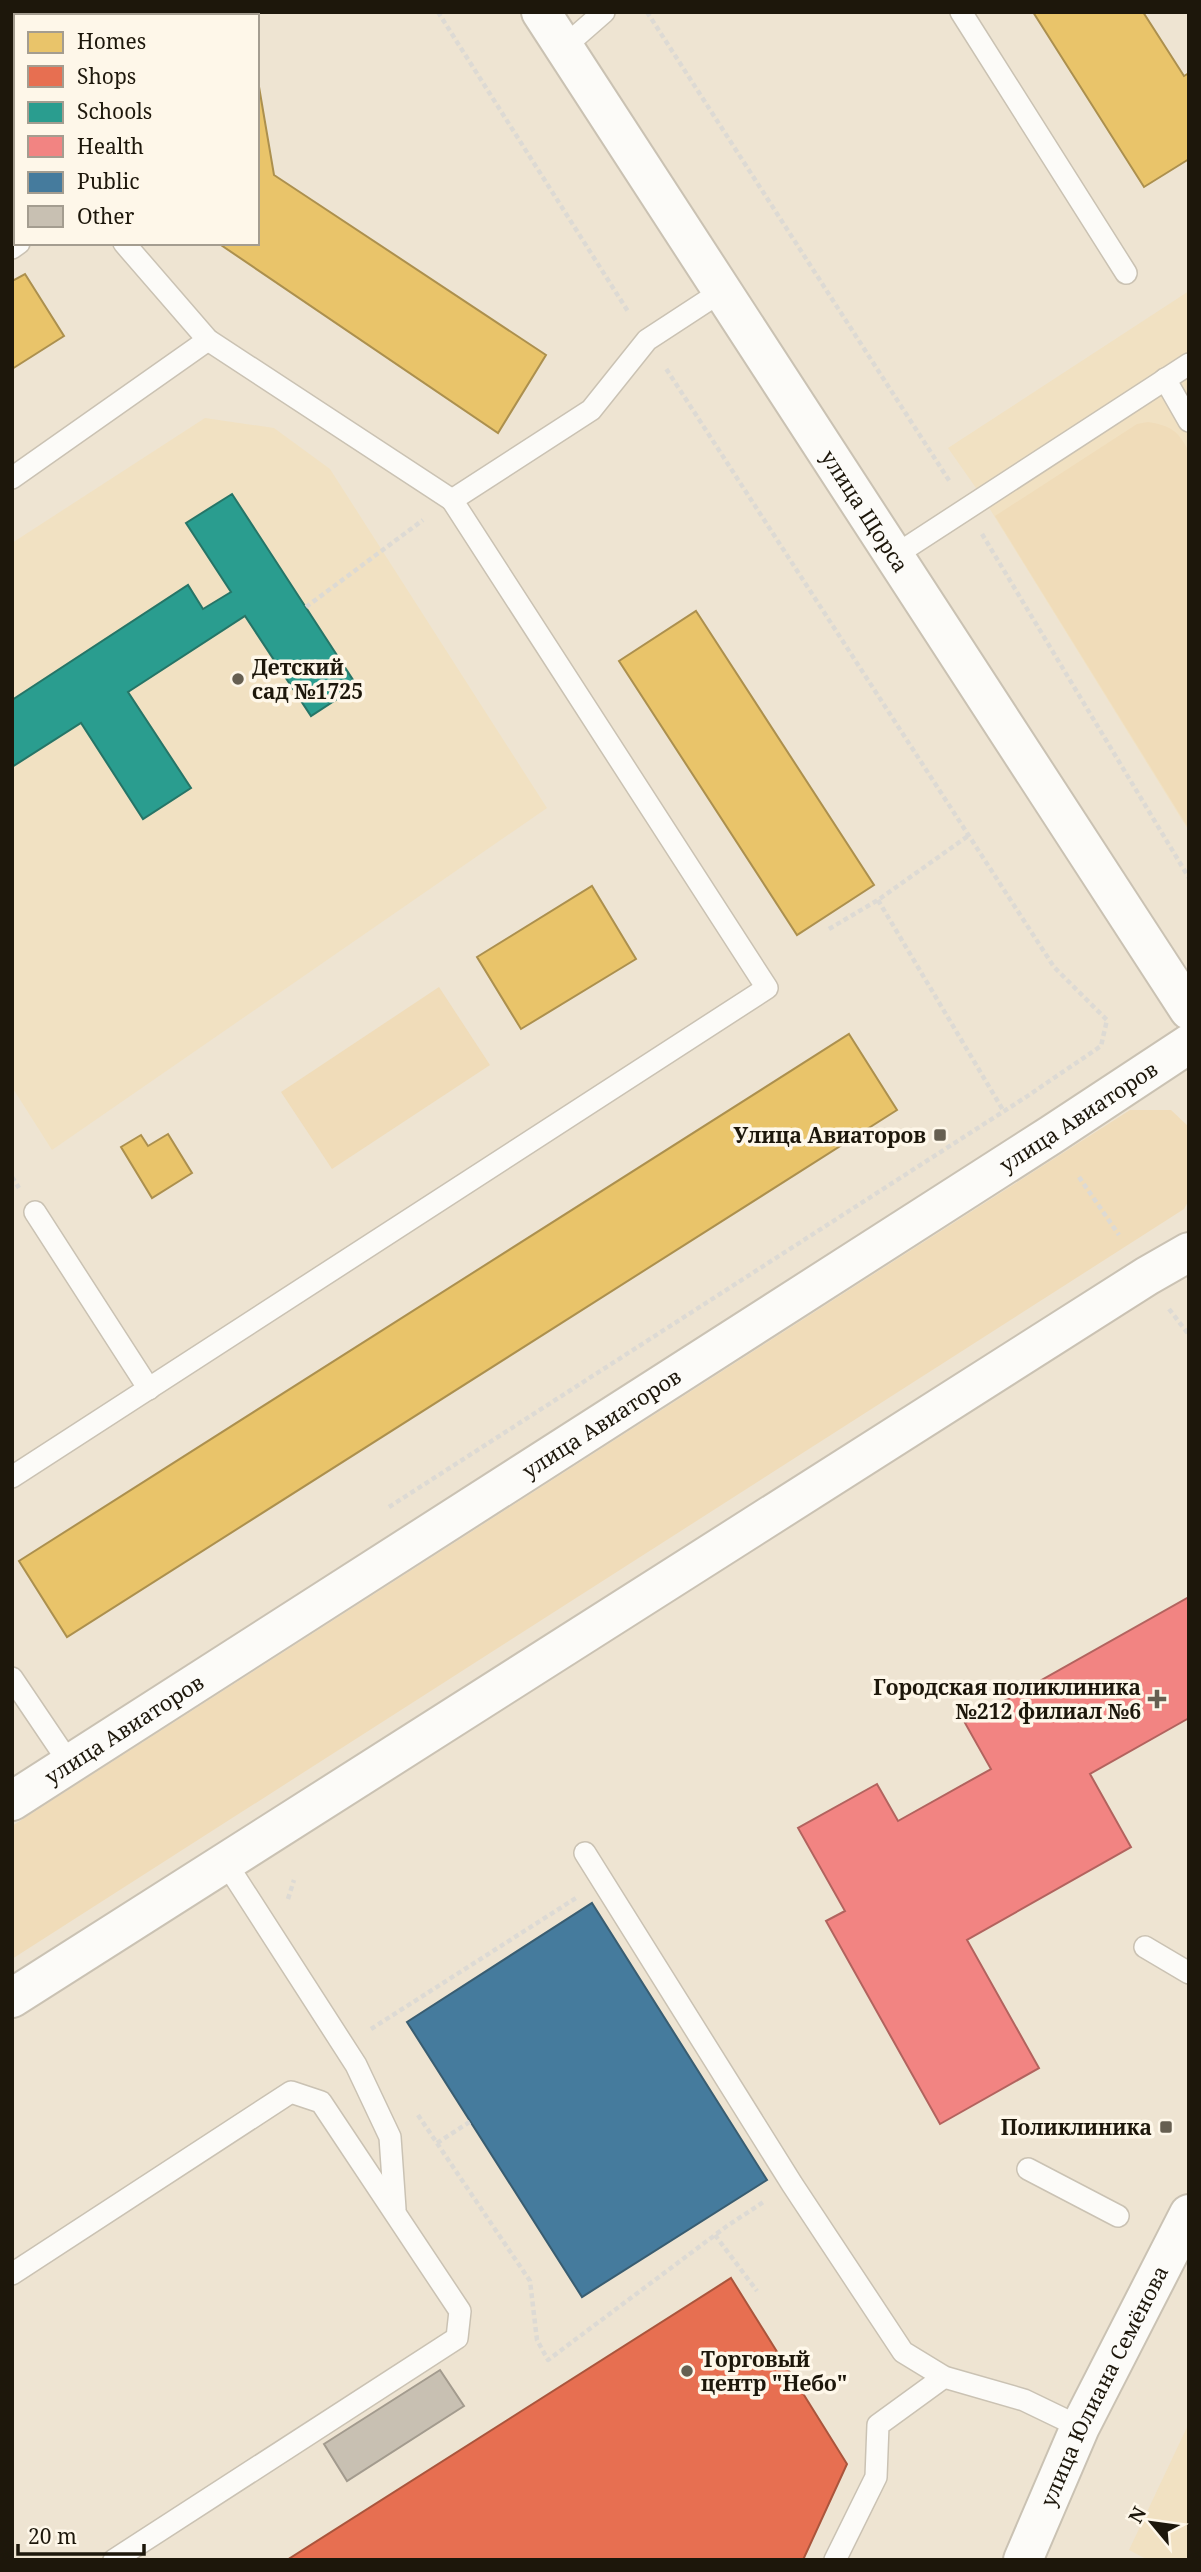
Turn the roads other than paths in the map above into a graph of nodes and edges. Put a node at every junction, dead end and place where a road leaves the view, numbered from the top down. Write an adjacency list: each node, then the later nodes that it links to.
1 (541, 12): 4 (street, улица Щорса)
2 (604, 12): 4 (lane)
3 (961, 12): 6 (lane)
4 (564, 47): 7 (street, улица Щорса)
5 (126, 245): 8 (lane)
6 (1126, 273)
7 (722, 291): 13 (lane); 14 (street, улица Щорса)
8 (208, 340): 12 (lane); 13 (lane)
9 (1189, 364): 10 (lane)
10 (1166, 379): 11 (lane); 14 (lane)
11 (1189, 421)
12 (12, 478)
13 (452, 500): 19 (lane)
14 (894, 556): 15 (street, улица Щорса)
15 (1189, 1010)
16 (1189, 1044): 22 (street, улица Авиаторов)
17 (35, 1212): 19 (lane)
18 (1189, 1252): 25 (street)
19 (149, 1389): 20 (lane)
20 (12, 1477)
21 (12, 1678): 22 (lane)
22 (70, 1764): 23 (street, улица Авиаторов)
23 (12, 1801)
24 (584, 1853): 34 (lane)
25 (226, 1863): 28 (street); 30 (lane)
26 (1145, 1947): 27 (lane)
27 (1189, 1973)
28 (12, 1998)
29 (1028, 2169): 32 (lane)
30 (395, 2211): 33 (lane); 36 (lane)
31 (1189, 2214): 35 (street, улица Юлиана Семёнова)
32 (1118, 2216)
33 (12, 2274)
34 (944, 2377): 35 (lane); 37 (lane)
35 (1080, 2427): 38 (street, улица Юлиана Семёнова)
36 (114, 2560)
37 (835, 2560)
38 (1023, 2560)

